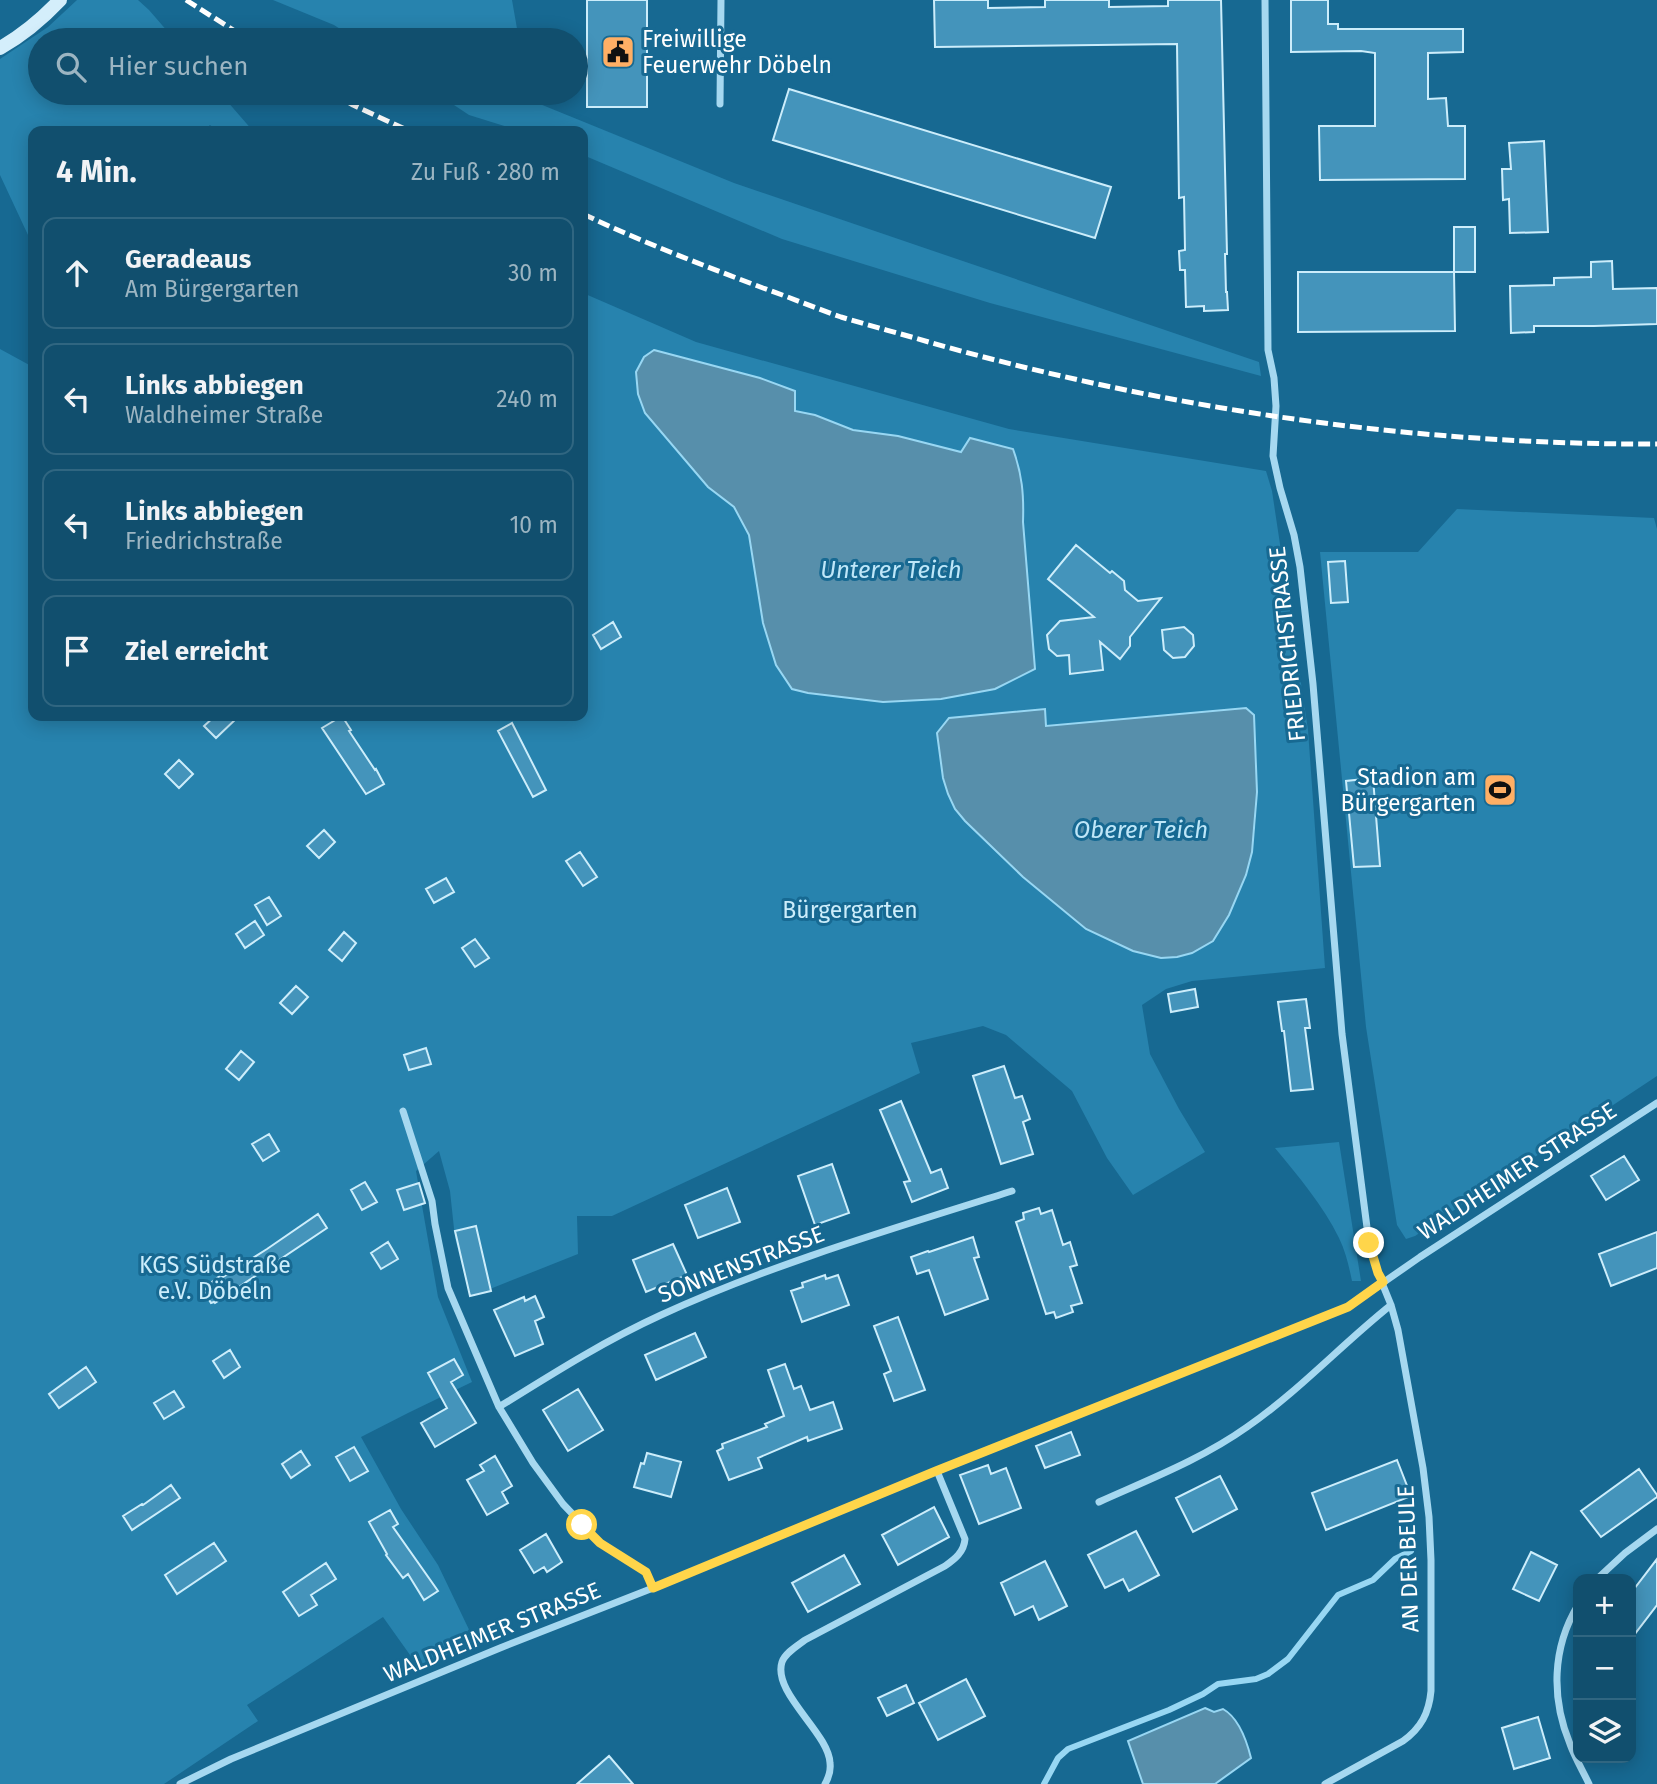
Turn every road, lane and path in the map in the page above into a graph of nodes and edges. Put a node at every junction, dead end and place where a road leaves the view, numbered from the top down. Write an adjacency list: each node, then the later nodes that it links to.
1 (60, 0): 4 (main road)
2 (721, 0): 7 (street)
3 (1265, 0): 11 (street, FRIEDRICHSTRASSE)
4 (30, 28)
5 (28, 30): 6 (main road)
6 (0, 48)
7 (720, 104)
8 (1657, 1104): 11 (street, WALDHEIMER STRASSE)
9 (403, 1111): 13 (street)
10 (1012, 1191): 13 (street, SONNENSTRASSE)
11 (1383, 1282): 12 (street, AN DER BEULE); 14 (street, WALDHEIMER STRASSE)
12 (1391, 1306): 15 (street); 22 (street, AN DER BEULE)
13 (499, 1407): 18 (street)
14 (936, 1471): 18 (street, WALDHEIMER STRASSE); 21 (street)
15 (1099, 1502)
16 (1657, 1529): 17 (street)
17 (1602, 1574)
18 (653, 1588): 20 (street, WALDHEIMER STRASSE)
19 (1573, 1614): 23 (street)
20 (180, 1784)
21 (825, 1784)
22 (1325, 1784)
23 (1589, 1784)

